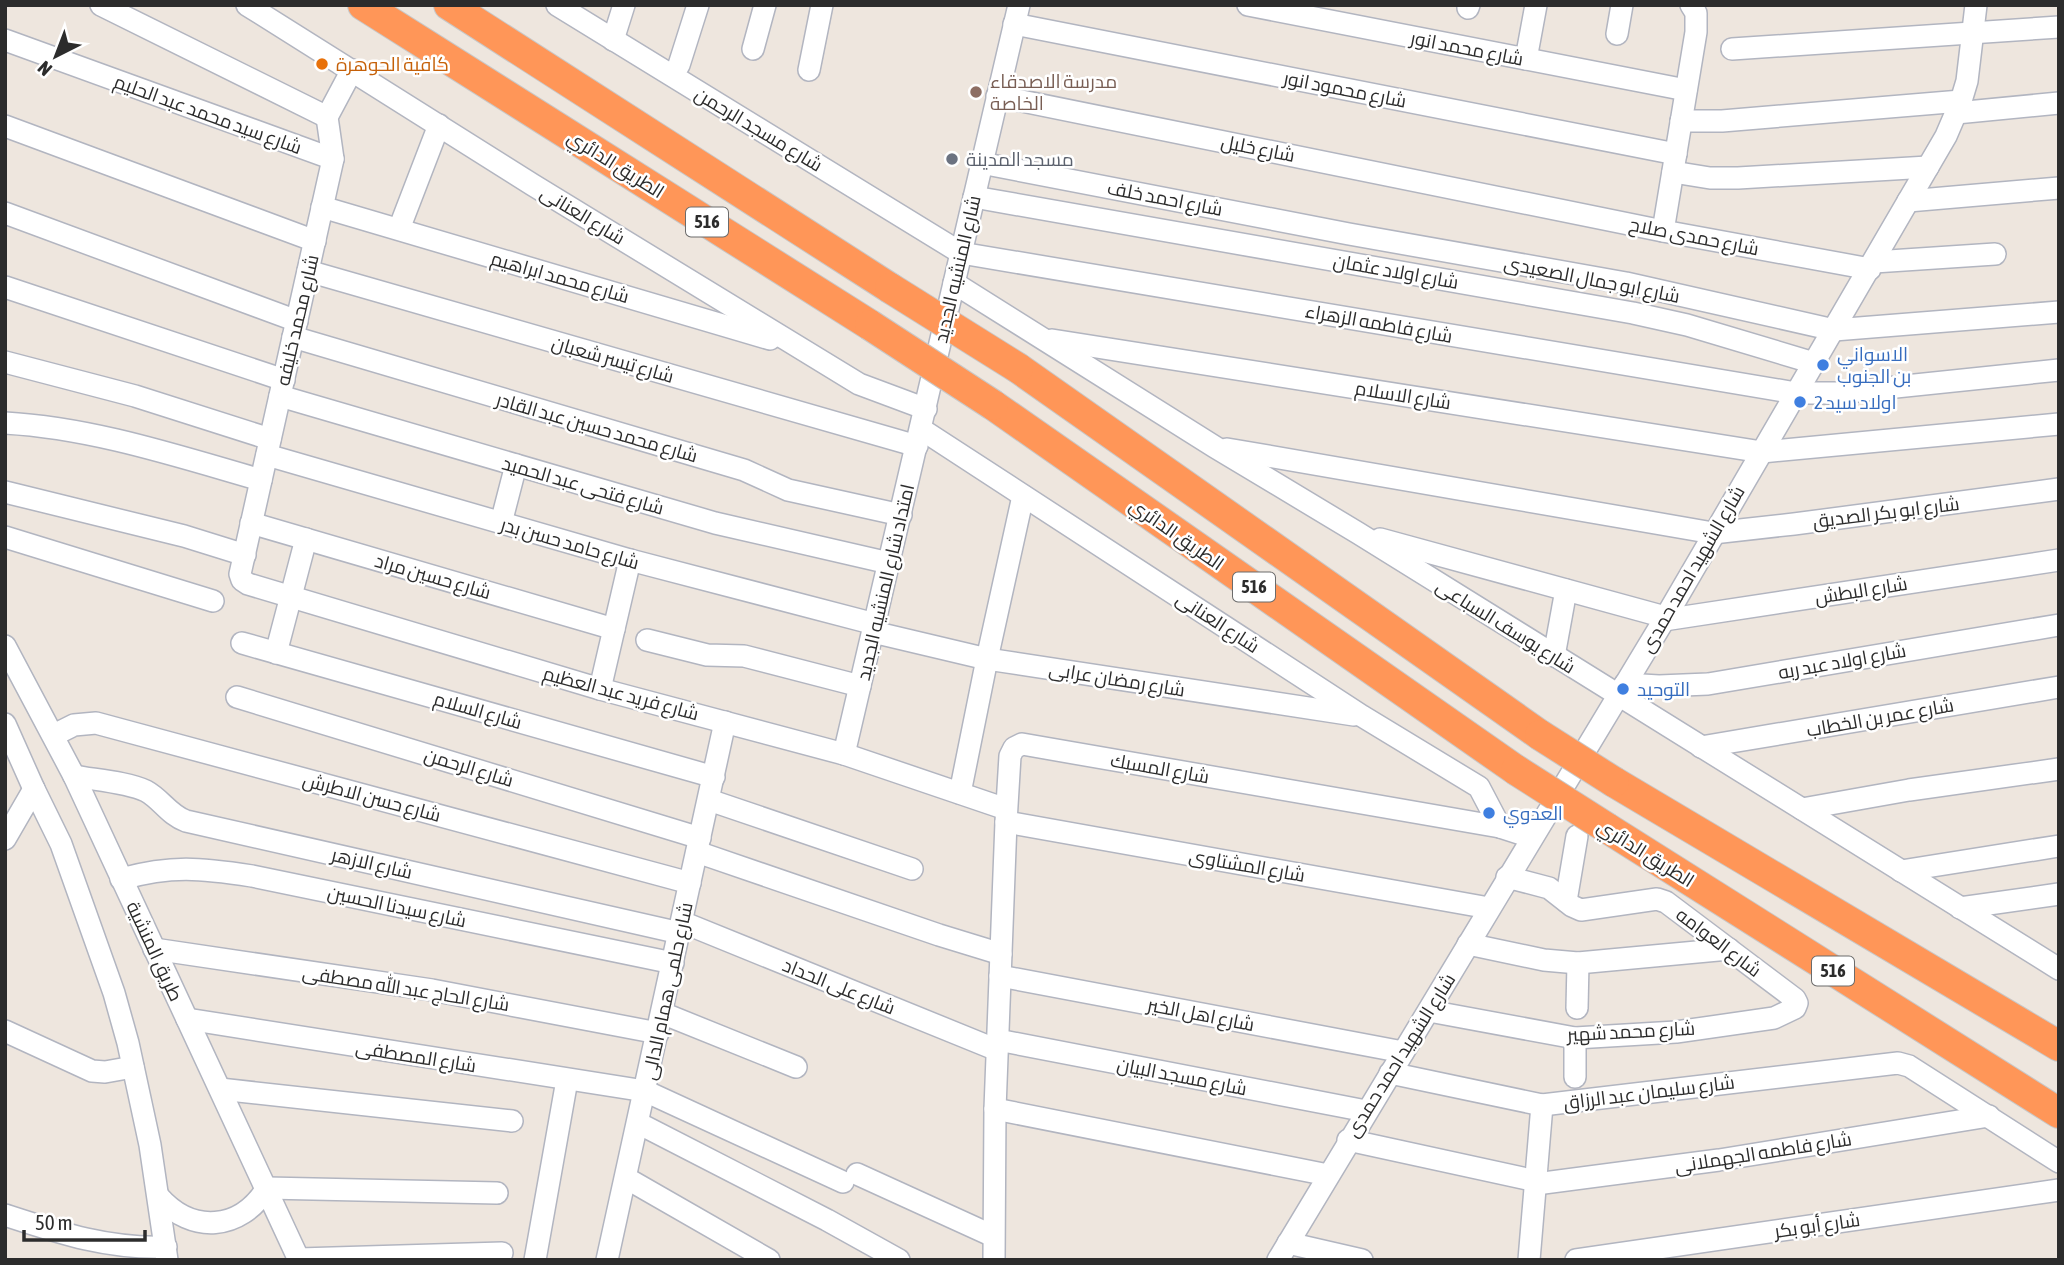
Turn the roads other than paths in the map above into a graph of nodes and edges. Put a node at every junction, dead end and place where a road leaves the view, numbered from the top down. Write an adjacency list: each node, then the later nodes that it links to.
1 (101, 5): 31 (street)
2 (247, 5): 25 (street, شارع العنانى)
3 (363, 5): 163 (highway, الطريق الدائري / 516, bridge)
4 (449, 5): 151 (highway, 516, bridge)
5 (556, 5): 20 (street, شارع مسجد الرحمن)
6 (624, 5): 20 (street)
7 (698, 5): 24 (street)
8 (765, 5): 21 (street)
9 (822, 5): 26 (street)
10 (1248, 5): 23 (street, شارع محمد انور)
11 (1536, 5): 23 (street)
12 (1622, 5): 18 (street)
13 (1691, 5): 27 (street)
14 (1976, 5): 17 (street, شارع الشهيد احمد حمدى)
15 (1016, 15): 28 (street, شارع المنشيه الجديد); 37 (street, شارع محمود انور)
16 (2059, 27): 17 (street)
17 (1973, 33): 22 (street); 30 (street, شارع الشهيد احمد حمدى)
18 (1617, 34)
19 (5, 40): 35 (street, شارع سيد محمد عبد الحليم)
20 (613, 40): 49 (street, شارع مسجد الرحمن)
21 (753, 49)
22 (1732, 49)
23 (1526, 59): 27 (street, شارع محمد انور)
24 (679, 65)
25 (352, 70): 31 (street); 33 (street, شارع العنانى)
26 (808, 70)
27 (1686, 90): 32 (street)
28 (997, 96): 36 (street, شارع المنشيه الجديد); 41 (street, شارع خليل)
29 (2059, 103): 30 (street)
30 (1959, 107): 32 (street); 38 (street, شارع الشهيد احمد حمدى)
31 (327, 117): 35 (street, شارع محمد خليفه)
32 (1682, 121): 37 (street)
33 (439, 125): 45 (street); 59 (street, شارع العنانى)
34 (5, 126): 48 (street)
35 (332, 159): 43 (street, شارع محمد خليفه)
36 (981, 163): 40 (street, شارع المنشيه الجديد); 47 (street, شارع احمد خلف)
37 (1674, 163): 38 (street, شارع محمود انور); 46 (street)
38 (1928, 167): 42 (street, شارع الشهيد احمد حمدى)
39 (2059, 188): 42 (street)
40 (974, 197): 49 (street, شارع المنشيه الجديد); 61 (street, شارع اولاد عثمان)
41 (1519, 201): 46 (street, شارع حمدى صلاح)
42 (1908, 201): 51 (street, شارع الشهيد احمد حمدى)
43 (322, 207): 45 (street, شارع محمد ابراهيم); 48 (street, شارع محمد خليفه)
44 (5, 213): 56 (street, شارع محمد حسين عبد القادر)
45 (399, 229): 59 (street, شارع محمد ابراهيم)
46 (1663, 231): 51 (street, شارع حمدى صلاح)
47 (1349, 234): 57 (street, شارع ابو جمال الصعيدى)
48 (315, 241): 52 (street, شارع محمد خليفه)
49 (961, 253): 53 (street, شارع المنشيه الجديد); 64 (street, شارع فاطمه الزهراء)
50 (1996, 254): 51 (street, شارع حمدى صلاح)
51 (1872, 265): 57 (street, شارع الشهيد احمد حمدى)
52 (308, 271): 56 (street, شارع محمد خليفه); 67 (street, شارع تيسر شعبان)
53 (954, 283): 58 (street, شارع يوسف السباعى); 67 (street, شارع المنشيه الجديد)
54 (5, 287): 63 (street, شارع فتحى عبد الحميد)
55 (2059, 312): 57 (street)
56 (295, 329): 63 (street, شارع محمد خليفه); 76 (street, شارع محمد حسين عبد القادر)
57 (1834, 330): 61 (street, شارع الشهيد احمد حمدى)
58 (1045, 339): 69 (street, شارع يوسف السباعى); 70 (street, شارع الاسلام)
59 (799, 348): 67 (street, شارع العنانى)
60 (5, 362): 68 (street, شارع حامد حسن بدر)
61 (1814, 363): 64 (street, شارع الشهيد احمد حمدى)
62 (2059, 370): 64 (street, شارع فاطمه الزهراء)
63 (282, 388): 68 (street, شارع محمد خليفه); 71 (street, شارع فتحى عبد الحميد)
64 (1796, 393): 70 (street, شارع الشهيد احمد حمدى)
65 (5, 423): 72 (street)
66 (2059, 424): 70 (street, شارع الاسلام)
67 (922, 428): 75 (street, شارع العنانى); 76 (street, امتداد شارع المنشيه الجديد)
68 (268, 447): 72 (street, شارع محمد خليفه); 78 (street, شارع حامد حسن بدر)
69 (1214, 447): 79 (street, شارع يوسف السباعى); 80 (street)
70 (1762, 452): 80 (street, شارع الشهيد احمد حمدى)
71 (516, 465): 78 (street); 86 (street, شارع فتحى عبد الحميد)
72 (261, 480): 77 (street, شارع محمد خليفه)
73 (2059, 489): 80 (street, شارع ابو بكر الصديق)
74 (5, 492): 85 (street, شارع فريد عبد العظيم)
75 (1023, 496): 99 (street); 105 (street, شارع العنانى)
76 (901, 515): 86 (street, امتداد شارع المنشيه الجديد)
77 (251, 523): 82 (street, شارع حسين مراد); 85 (street, شارع محمد خليفه)
78 (500, 523): 84 (street, شارع حامد حسن بدر)
79 (1358, 533): 87 (street); 98 (street, شارع يوسف السباعى)
80 (1713, 533): 90 (street, شارع الشهيد احمد حمدى)
81 (5, 537): 89 (street)
82 (306, 539): 88 (street); 93 (street, شارع حسين مراد)
83 (2059, 560): 90 (street, شارع البطش)
84 (630, 561): 92 (street, شارع حامد حسن بدر); 93 (street)
85 (242, 564): 88 (street, شارع فريد عبد العظيم)
86 (889, 564): 92 (street, امتداد شارع المنشيه الجديد)
87 (1566, 590): 90 (street); 98 (street)
88 (291, 597): 97 (street); 102 (street, شارع فريد عبد العظيم)
89 (213, 601)
90 (1665, 619): 103 (street, شارع الشهيد احمد حمدى)
91 (2059, 625): 103 (street, شارع اولاد عبد ربه)
92 (874, 628): 99 (street, شارع رمضان عرابى); 100 (street, امتداد شارع المنشيه الجديد)
93 (614, 629): 102 (street)
94 (647, 640): 100 (street)
95 (242, 643): 97 (street, شارع السلام)
96 (5, 646): 108 (street, طريق المنشية)
97 (276, 653): 113 (street, شارع السلام)
98 (1554, 656): 103 (street, شارع يوسف السباعى)
99 (986, 659): 105 (street, شارع رمضان عرابى); 115 (street)
100 (860, 686): 110 (street, امتداد شارع المنشيه الجديد)
101 (2059, 687): 109 (street, شارع عمر بن الخطاب)
102 (600, 689): 106 (street, شارع فريد عبد العظيم)
103 (1621, 689): 109 (street, شارع يوسف السباعى); 121 (street, شارع الشهيد احمد حمدى)
104 (237, 697): 123 (street, شارع الرحمن)
105 (1362, 716): 119 (street, شارع العنانى)
106 (724, 722): 110 (street, شارع فريد عبد العظيم); 113 (street, شارع حلمى همام الدالى)
107 (5, 723): 114 (street)
108 (54, 735): 112 (street, طريق المنشية); 129 (street, شارع حسن الاطرش)
109 (1702, 747): 117 (street, شارع يوسف السباعى)
110 (844, 754): 115 (street, شارع فريد عبد العظيم)
111 (2059, 769): 117 (street)
112 (74, 776): 128 (street, طريق المنشية); 134 (street, شارع الازهر)
113 (713, 777): 116 (street, شارع حلمى همام الدالى)
114 (34, 789): 122 (street); 153 (street)
115 (960, 793): 118 (street, شارع فريد عبد العظيم)
116 (709, 800): 123 (street, شارع حلمى همام الدالى); 125 (street)
117 (1802, 809): 126 (street, شارع يوسف السباعى)
118 (1006, 815): 119 (street, شارع المسبك); 132 (street, شارع المشتاوى); 138 (street, شارع المسبك)
119 (1500, 827): 121 (street, شارع المسبك)
120 (1577, 836): 131 (street)
121 (1531, 837): 127 (street, شارع الشهيد احمد حمدى)
122 (5, 838)
123 (699, 845): 129 (street, شارع حلمى همام الدالى); 138 (street, شارع الرحمن)
124 (2059, 846): 126 (street)
125 (912, 869)
126 (1901, 871): 133 (street, شارع يوسف السباعى)
127 (1507, 877): 131 (street, شارع العوامه); 132 (street, شارع الشهيد احمد حمدى)
128 (121, 879): 136 (street, طريق المنشية); 139 (street, شارع سيدنا الحسين)
129 (690, 883): 134 (street, شارع حلمى همام الدالى)
130 (2059, 894): 133 (street)
131 (1566, 901): 137 (street, شارع العوامه)
132 (1489, 908): 135 (street, شارع الشهيد احمد حمدى)
133 (1960, 908): 141 (street, شارع يوسف السباعى)
134 (681, 927): 139 (street, شارع حلمى همام الدالى); 150 (street, شارع على الحداد)
135 (1468, 944): 140 (street); 145 (street, شارع الشهيد احمد حمدى)
136 (154, 949): 146 (street, طريق المنشية); 147 (street, شارع الحاج عبد الله مصطفى)
137 (1729, 949): 140 (street); 144 (street, شارع العوامه)
138 (1001, 954): 142 (street, شارع المسبك)
139 (673, 963): 147 (street, شارع حلمى همام الدالى)
140 (1578, 963): 143 (street)
141 (2059, 969)
142 (1000, 976): 150 (street, شارع المسبك); 152 (street, شارع اهل الخير)
143 (1577, 1008)
144 (1791, 1010): 149 (street, شارع محمد شهير)
145 (1429, 1011): 149 (street, شارع محمد شهير); 152 (street, شارع الشهيد احمد حمدى)
146 (187, 1019): 157 (street, شارع المصطفى); 158 (street, طريق المنشية)
147 (660, 1023): 154 (street, شارع الحاج عبد الله مصطفى); 159 (street, شارع حلمى همام الدالى)
148 (5, 1031): 153 (street)
149 (1575, 1038): 156 (street)
150 (997, 1045): 161 (street, شارع المسبك); 162 (street, شارع مسجد البيان)
151 (2059, 1046)
152 (1403, 1052): 155 (street, شارع الشهيد احمد حمدى)
153 (133, 1067): 175 (street)
154 (796, 1067)
155 (1390, 1073): 160 (street, شارع سليمان عبد الرزاق); 162 (street, شارع الشهيد احمد حمدى)
156 (1575, 1077)
157 (567, 1080): 159 (street, شارع المصطفى); 182 (street)
158 (220, 1089): 165 (street); 172 (street, طريق المنشية)
159 (645, 1091): 166 (street, شارع حلمى همام الدالى); 177 (street, شارع المصطفى)
160 (1542, 1105): 164 (street, شارع سليمان عبد الرزاق); 171 (street)
161 (995, 1109): 169 (street); 177 (street, شارع المسبك)
162 (1366, 1111): 167 (street, شارع الشهيد احمد حمدى)
163 (2059, 1113)
164 (1989, 1116): 168 (street); 171 (street, شارع فاطمه الجهملانى)
165 (512, 1121)
166 (638, 1123): 170 (street, شارع حلمى همام الدالى); 185 (street)
167 (1348, 1140): 169 (street, شارع الشهيد احمد حمدى); 171 (street, شارع فاطمه الجهملانى)
168 (2059, 1162)
169 (1328, 1175): 178 (street, شارع الشهيد احمد حمدى)
170 (626, 1178): 183 (street, شارع حلمى همام الدالى); 184 (street)
171 (1536, 1183): 188 (street)
172 (267, 1188): 174 (street); 175 (street); 181 (street, طريق المنشية)
173 (2059, 1190): 189 (street, شارع أبو بكر)
174 (497, 1193)
175 (159, 1197): 180 (street)
176 (5, 1215): 180 (street)
177 (993, 1236): 186 (street, شارع المسبك)
178 (1283, 1251): 187 (street)
179 (502, 1253): 181 (street)
180 (166, 1254)
181 (299, 1260)
182 (535, 1260)
183 (607, 1260)
184 (769, 1260)
185 (899, 1260)
186 (994, 1260)
187 (1362, 1260)
188 (1529, 1260)
189 (1576, 1260)

